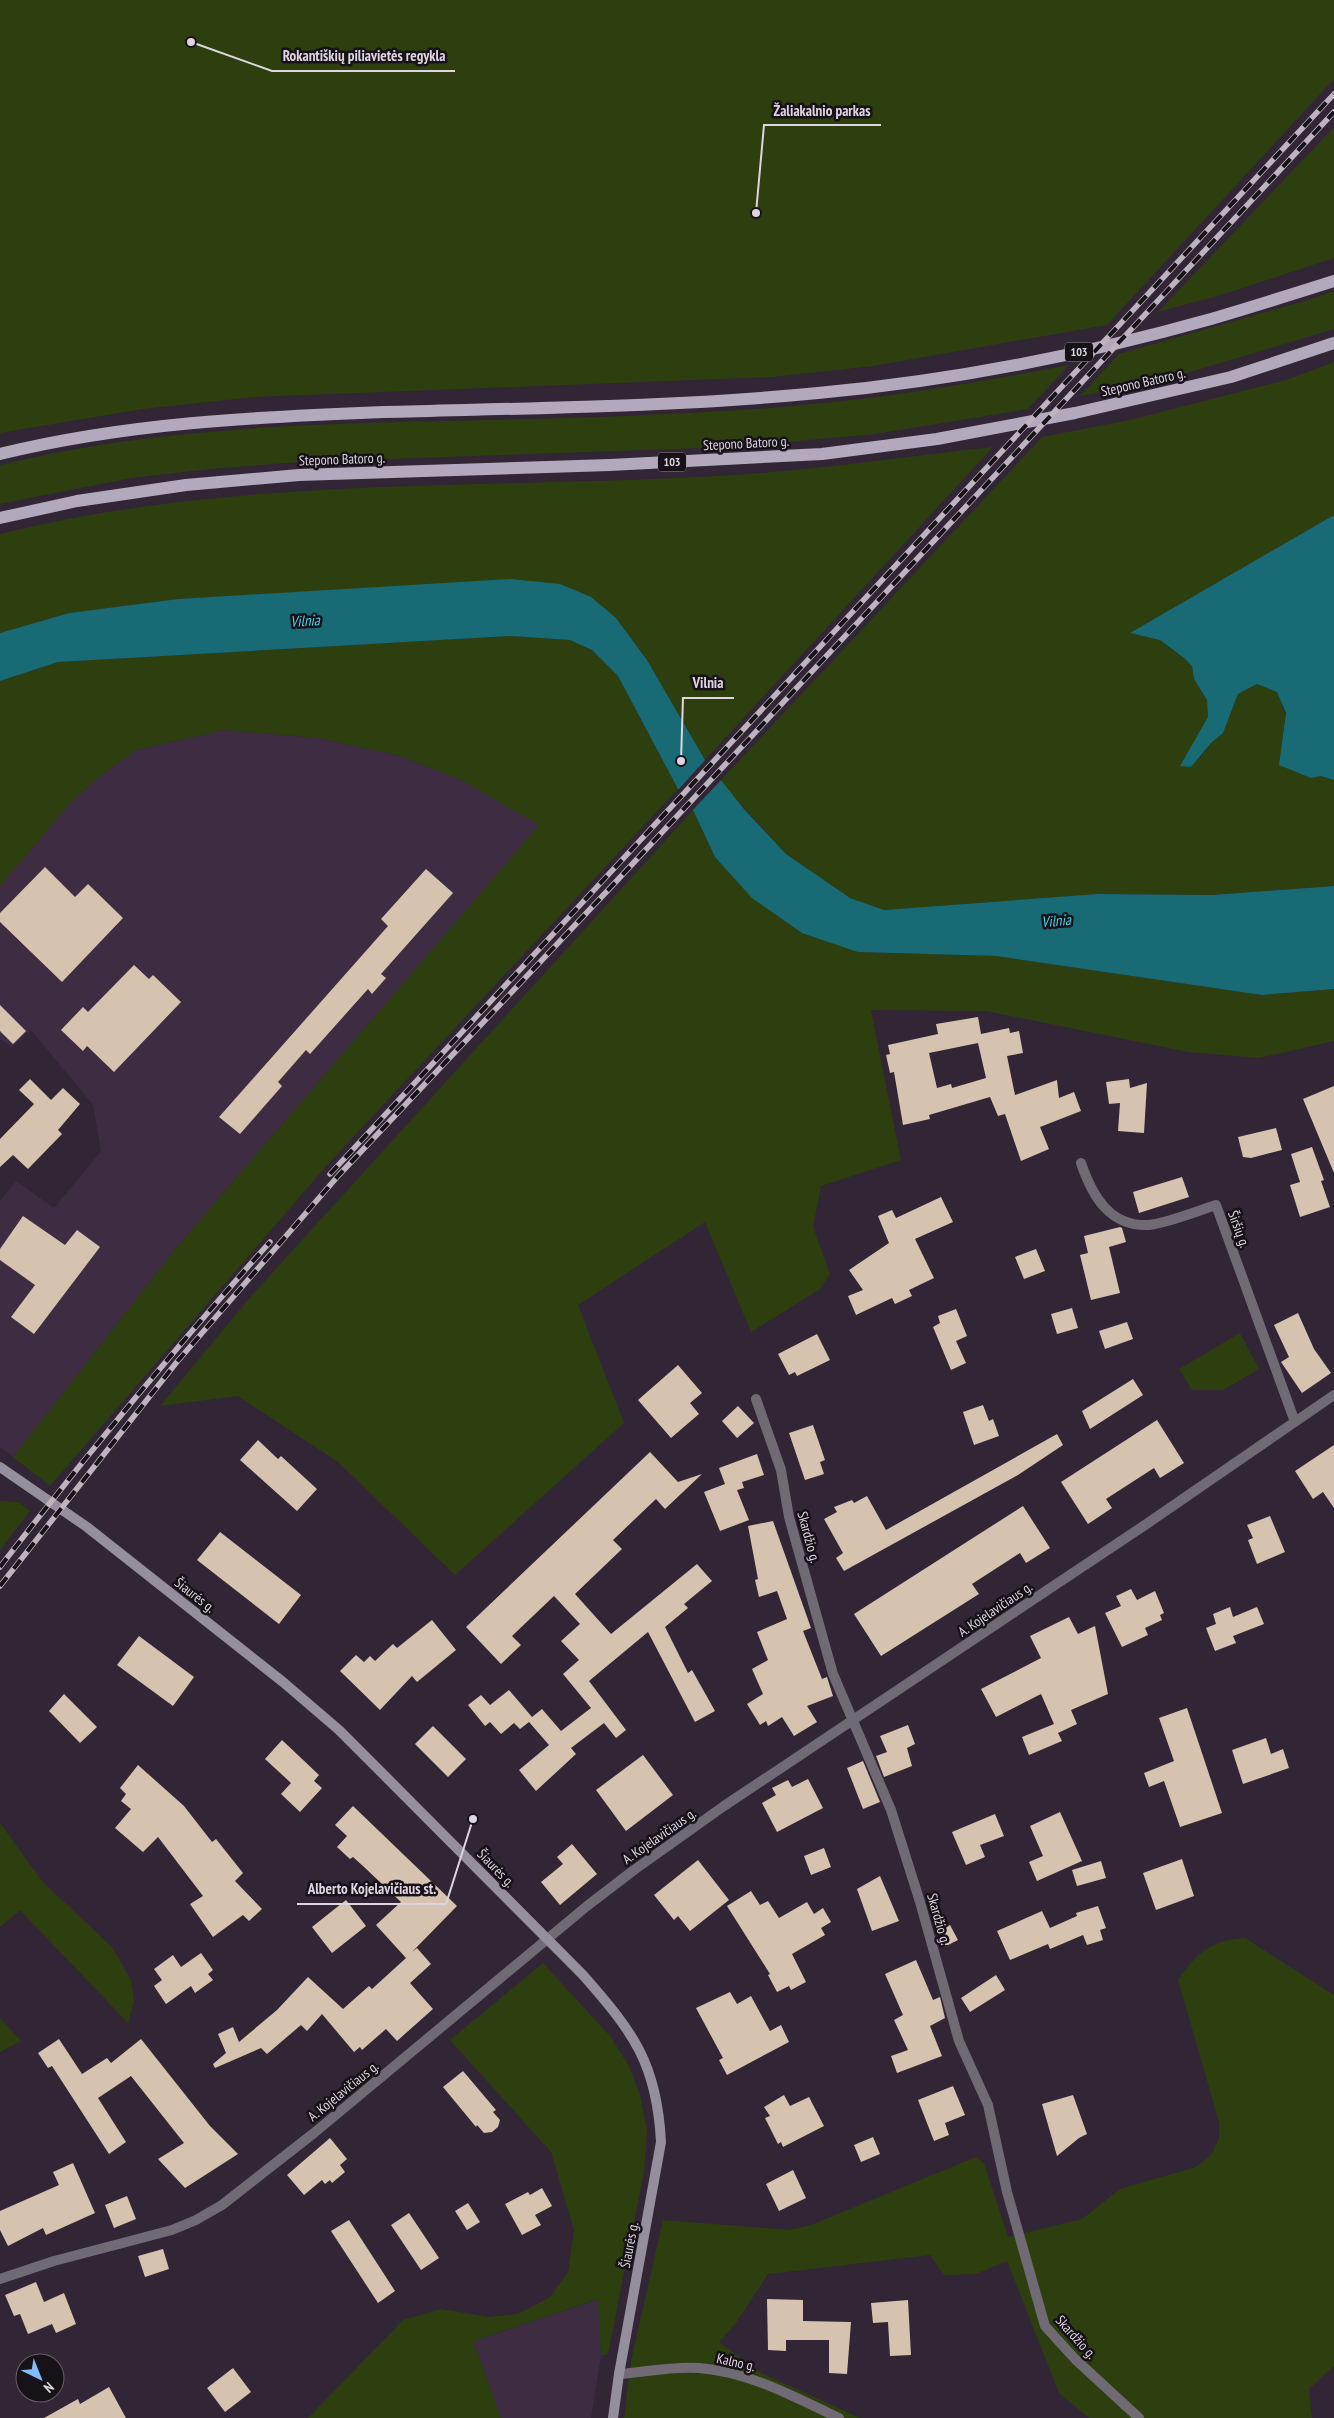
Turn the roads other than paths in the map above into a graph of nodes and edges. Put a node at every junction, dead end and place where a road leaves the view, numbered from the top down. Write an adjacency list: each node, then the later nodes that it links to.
1 (1334, 281): 3 (main road, 103)
2 (1334, 343): 4 (main road, Stepono Batoro g. / 103)
3 (0, 454)
4 (0, 518)
5 (1081, 1163): 8 (street, Širšių g.)
6 (1334, 1395): 8 (street, A. Kojelavičiaus g.)
7 (756, 1399): 10 (street, Skardžio g.)
8 (1295, 1422): 10 (street, A. Kojelavičiaus g.)
9 (0, 1467): 11 (main road, Šiaurės g.)
10 (851, 1721): 11 (street, A. Kojelavičiaus g.); 16 (street, Skardžio g.)
11 (548, 1940): 12 (street, A. Kojelavičiaus g.); 13 (main road, Šiaurės g.)
12 (0, 2279)
13 (618, 2374): 14 (main road, Šiaurės g.); 15 (street, Kalno g.)
14 (613, 2418)
15 (839, 2418)
16 (1139, 2418)

